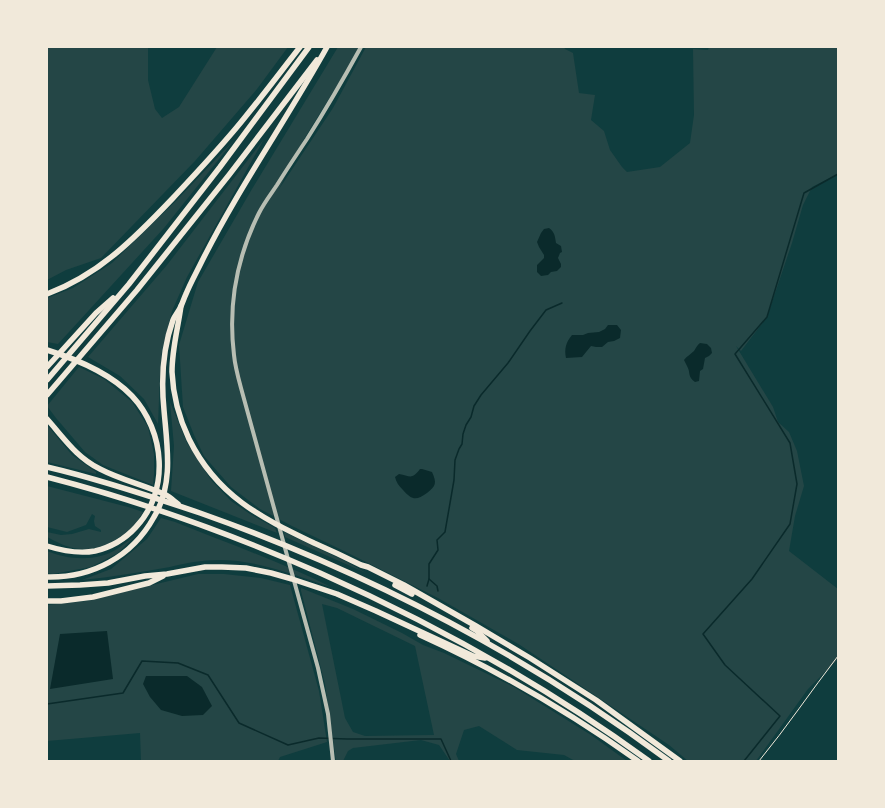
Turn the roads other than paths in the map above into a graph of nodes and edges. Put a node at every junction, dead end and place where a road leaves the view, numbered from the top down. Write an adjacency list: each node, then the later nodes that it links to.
1 (300, 47): 6 (highway)
2 (309, 47): 5 (highway)
3 (327, 47): 7 (highway); 11 (highway)
4 (361, 47): 25 (street)
5 (129, 284): 9 (highway); 10 (highway)
6 (47, 294)
7 (181, 306): 17 (highway); 19 (highway)
8 (47, 350): 16 (highway)
9 (47, 367)
10 (47, 380)
11 (47, 395)
12 (47, 419): 15 (highway)
13 (47, 467): 15 (highway)
14 (47, 478): 24 (highway)
15 (181, 507): 23 (highway)
16 (47, 546)
17 (361, 565): 23 (highway); 29 (highway)
18 (167, 574): 20 (highway); 21 (highway); 22 (highway)
19 (47, 577)
20 (47, 586)
21 (47, 601)
22 (361, 605): 24 (highway); 26 (highway)
23 (492, 645): 28 (highway)
24 (490, 659): 27 (highway)
25 (333, 761)
26 (638, 761)
27 (649, 761)
28 (669, 761)
29 (680, 761)

